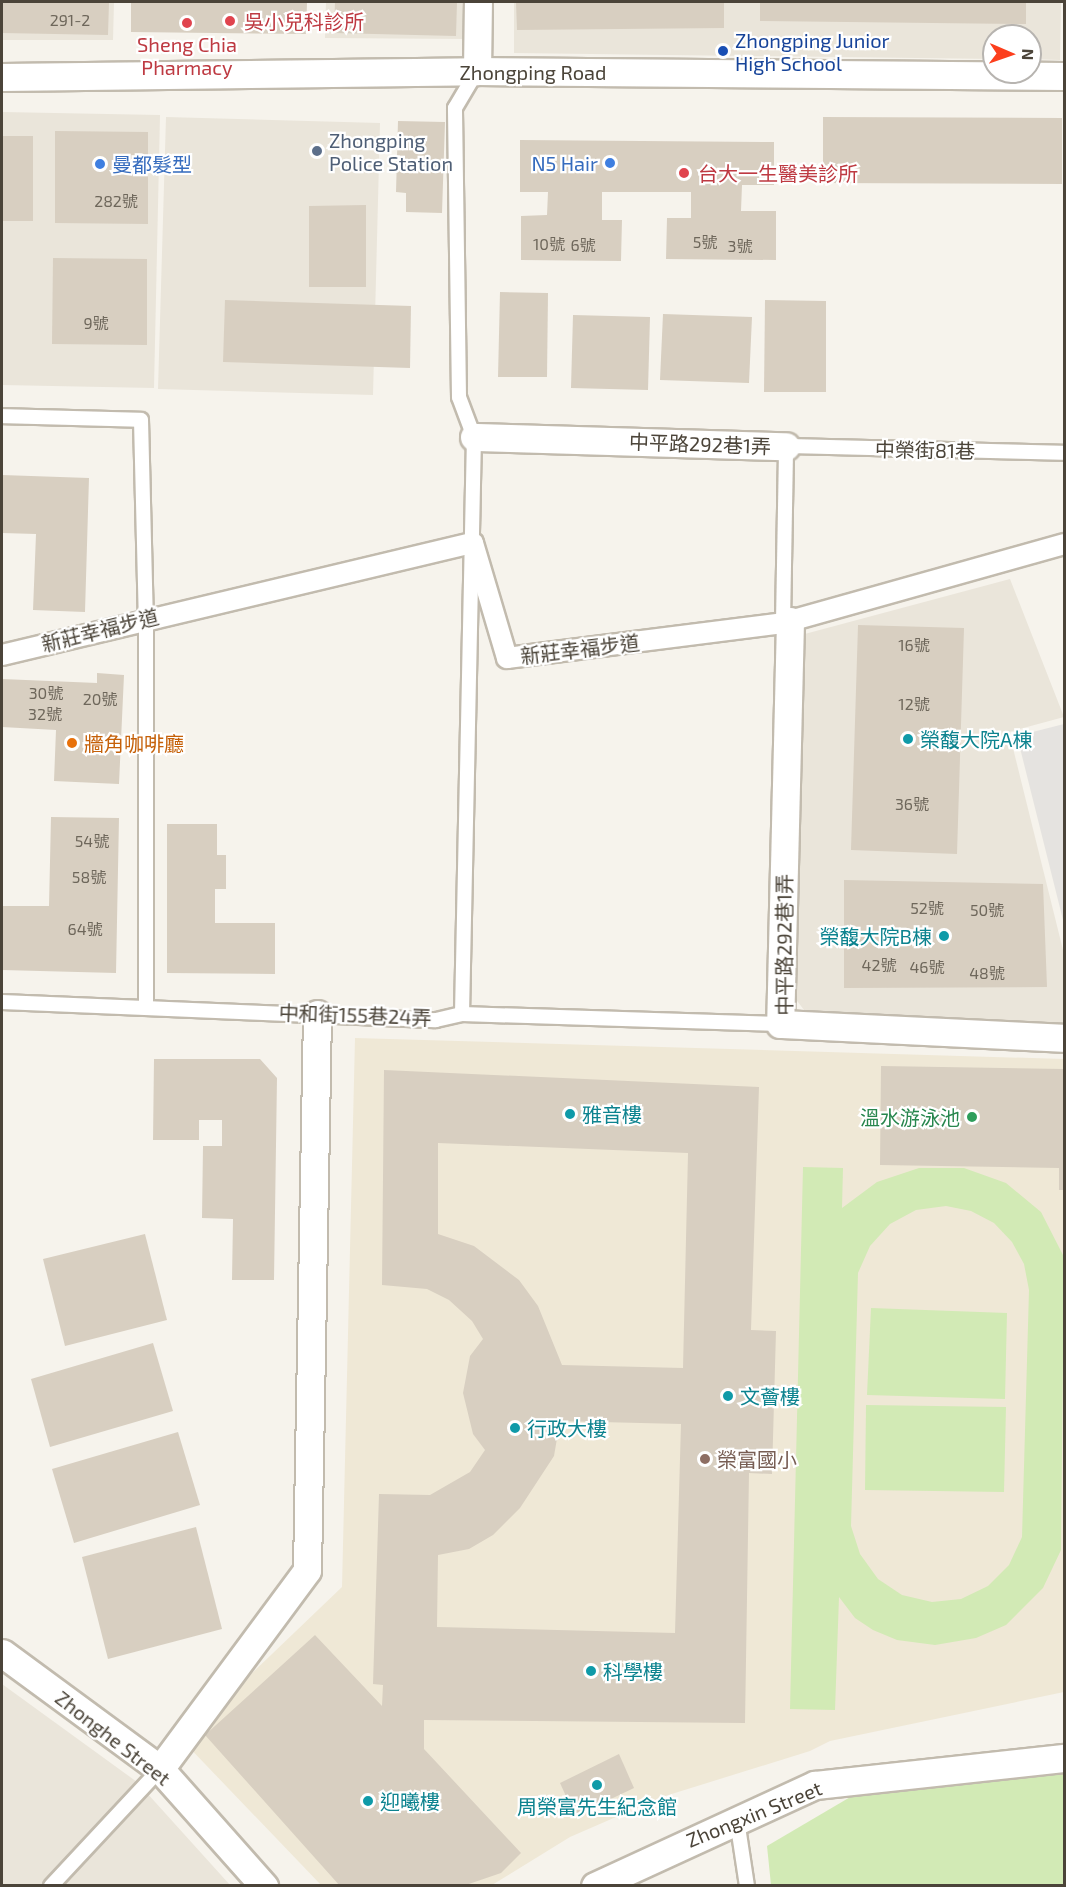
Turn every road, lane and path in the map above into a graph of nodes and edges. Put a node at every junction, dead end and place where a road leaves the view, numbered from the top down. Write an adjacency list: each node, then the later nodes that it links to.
1 (478, 2): 2 (street)
2 (477, 71): 3 (street, Zhongping Road); 4 (street, Zhongping Road); 6 (lane)
3 (1065, 76)
4 (2, 77)
5 (2, 416): 11 (lane)
6 (474, 437): 7 (street, 中平路292巷1弄); 9 (lane)
7 (786, 446): 8 (lane, 中榮街81巷); 12 (lane, 中平路292巷1弄)
8 (1065, 453)
9 (472, 543): 11 (street, 新莊幸福步道); 12 (street, 新莊幸福步道); 17 (lane)
10 (1065, 544): 12 (street, 新莊幸福步道)
11 (146, 618): 13 (street, 新莊幸福步道); 15 (lane)
12 (786, 622): 18 (street, 中平路292巷1弄)
13 (2, 655)
14 (2, 1002): 15 (lane, 中和街155巷24弄)
15 (146, 1006): 16 (lane, 中和街155巷24弄)
16 (317, 1014): 17 (lane, 中和街155巷24弄); 22 (street)
17 (462, 1014): 18 (lane, 中和街155巷24弄)
18 (780, 1024): 19 (street, 中平路292巷1弄)
19 (1065, 1038)
20 (2, 1653): 22 (street, Zhonghe Street)
21 (1065, 1758): 23 (street, Zhongxin Street)
22 (160, 1769): 24 (lane); 25 (street, Zhonghe Street)
23 (737, 1820): 26 (street, Zhongxin Street); 27 (lane)
24 (51, 1886)
25 (264, 1886)
26 (595, 1886)
27 (747, 1886)

